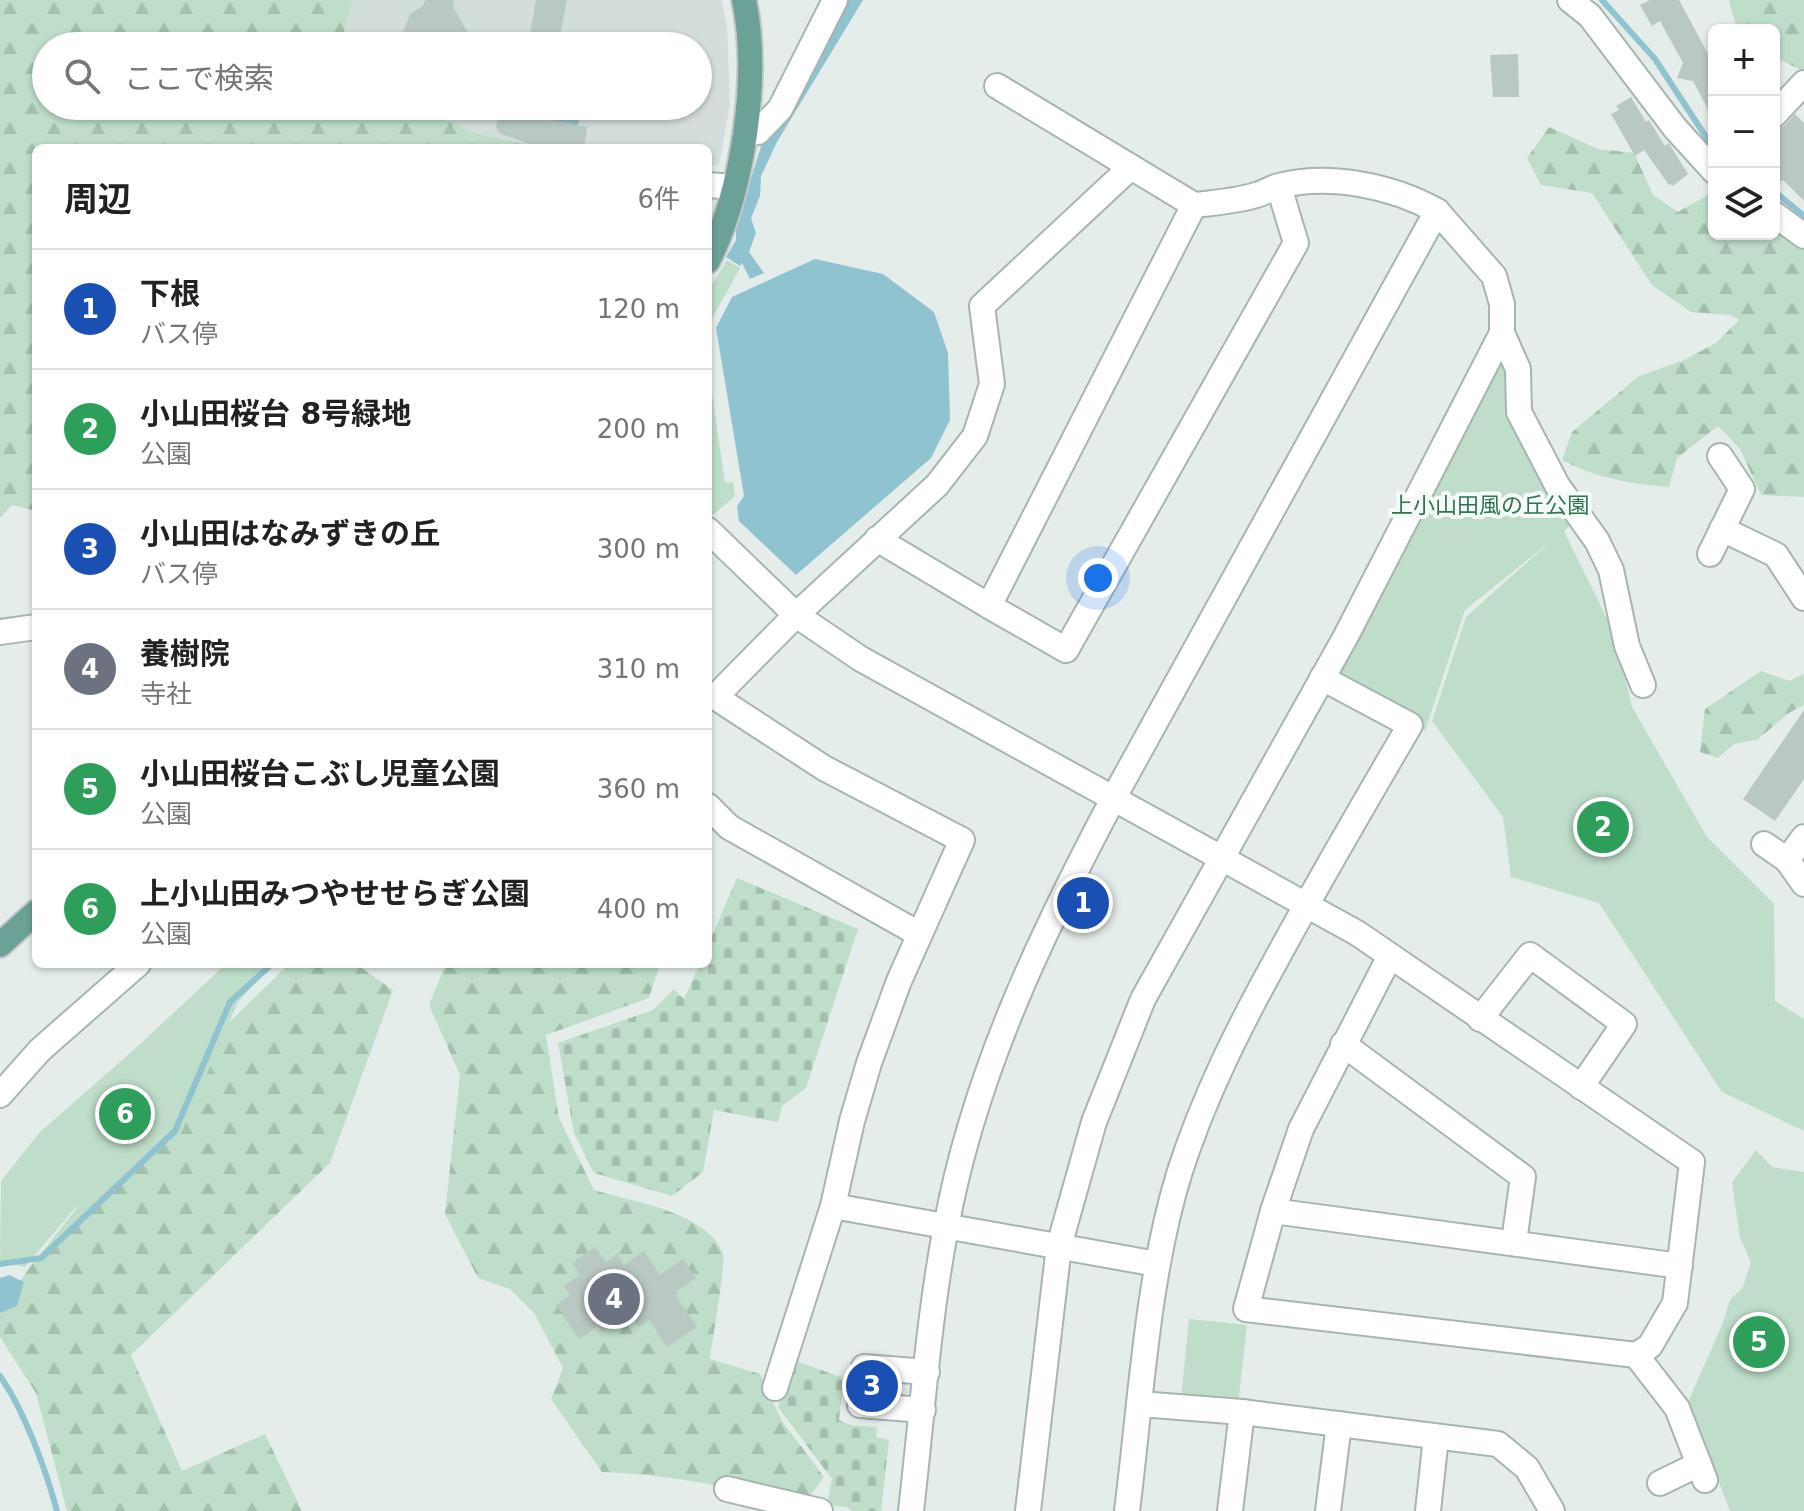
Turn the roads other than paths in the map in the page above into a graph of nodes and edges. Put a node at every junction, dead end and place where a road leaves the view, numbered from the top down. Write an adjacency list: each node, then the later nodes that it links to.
1 (744, 0): 7 (main road)
2 (835, 0): 7 (street)
3 (1570, 0): 9 (street)
4 (1804, 83): 6 (street)
5 (997, 86): 8 (street)
6 (1780, 109)
7 (745, 134): 11 (main road)
8 (1131, 167): 13 (street); 22 (street)
9 (1711, 168)
10 (712, 185): 11 (street)
11 (733, 187): 17 (main road)
12 (1279, 187): 13 (street); 14 (street); 25 (street)
13 (1194, 205): 25 (street)
14 (1437, 211): 18 (street); 33 (street)
15 (1780, 218): 16 (street)
16 (1804, 236)
17 (712, 252)
18 (1502, 333): 29 (street); 30 (street)
19 (1720, 456): 20 (street)
20 (1722, 529): 23 (street); 24 (street)
21 (712, 534): 26 (street)
22 (877, 539): 25 (street); 26 (street)
23 (1710, 554)
24 (1804, 598)
25 (989, 606)
26 (796, 615): 31 (street); 33 (street)
27 (32, 628): 28 (street)
28 (0, 632)
29 (1322, 678): 37 (street); 39 (street)
30 (1643, 685)
31 (712, 700)
32 (712, 702): 41 (street)
33 (1113, 799): 37 (street); 51 (street)
34 (712, 810): 41 (street)
35 (1804, 837): 38 (street)
36 (1764, 844): 38 (street)
37 (1220, 858): 39 (street); 53 (street)
38 (1798, 873)
39 (1306, 905): 43 (street); 54 (street)
40 (32, 916): 42 (main road)
41 (919, 934): 49 (street)
42 (0, 945)
43 (1390, 956): 45 (street); 46 (street)
44 (133, 968): 48 (street)
45 (1480, 1019): 47 (street); 47 (street)
46 (1343, 1044): 50 (street); 52 (street)
47 (1581, 1087): 55 (street)
48 (0, 1095)
49 (833, 1206): 51 (street); 58 (street)
50 (1273, 1211): 52 (street); 56 (street)
51 (946, 1226): 53 (street); 57 (street)
52 (1514, 1242): 55 (street)
53 (1059, 1246): 54 (street); 68 (street)
54 (1157, 1264): 59 (street)
55 (1680, 1266): 56 (street)
56 (1636, 1355): 64 (street)
57 (927, 1372): 60 (street); 60 (street)
58 (775, 1388)
59 (1140, 1404): 61 (street); 69 (street)
60 (923, 1410): 67 (street)
61 (1242, 1412): 62 (street); 70 (street)
62 (1339, 1424): 63 (street); 71 (street)
63 (1436, 1437): 72 (street); 73 (street)
64 (1660, 1483)
65 (727, 1489): 66 (street)
66 (820, 1511)
67 (911, 1511)
68 (1028, 1511)
69 (1127, 1511)
70 (1230, 1511)
71 (1328, 1511)
72 (1428, 1511)
73 (1552, 1511)

